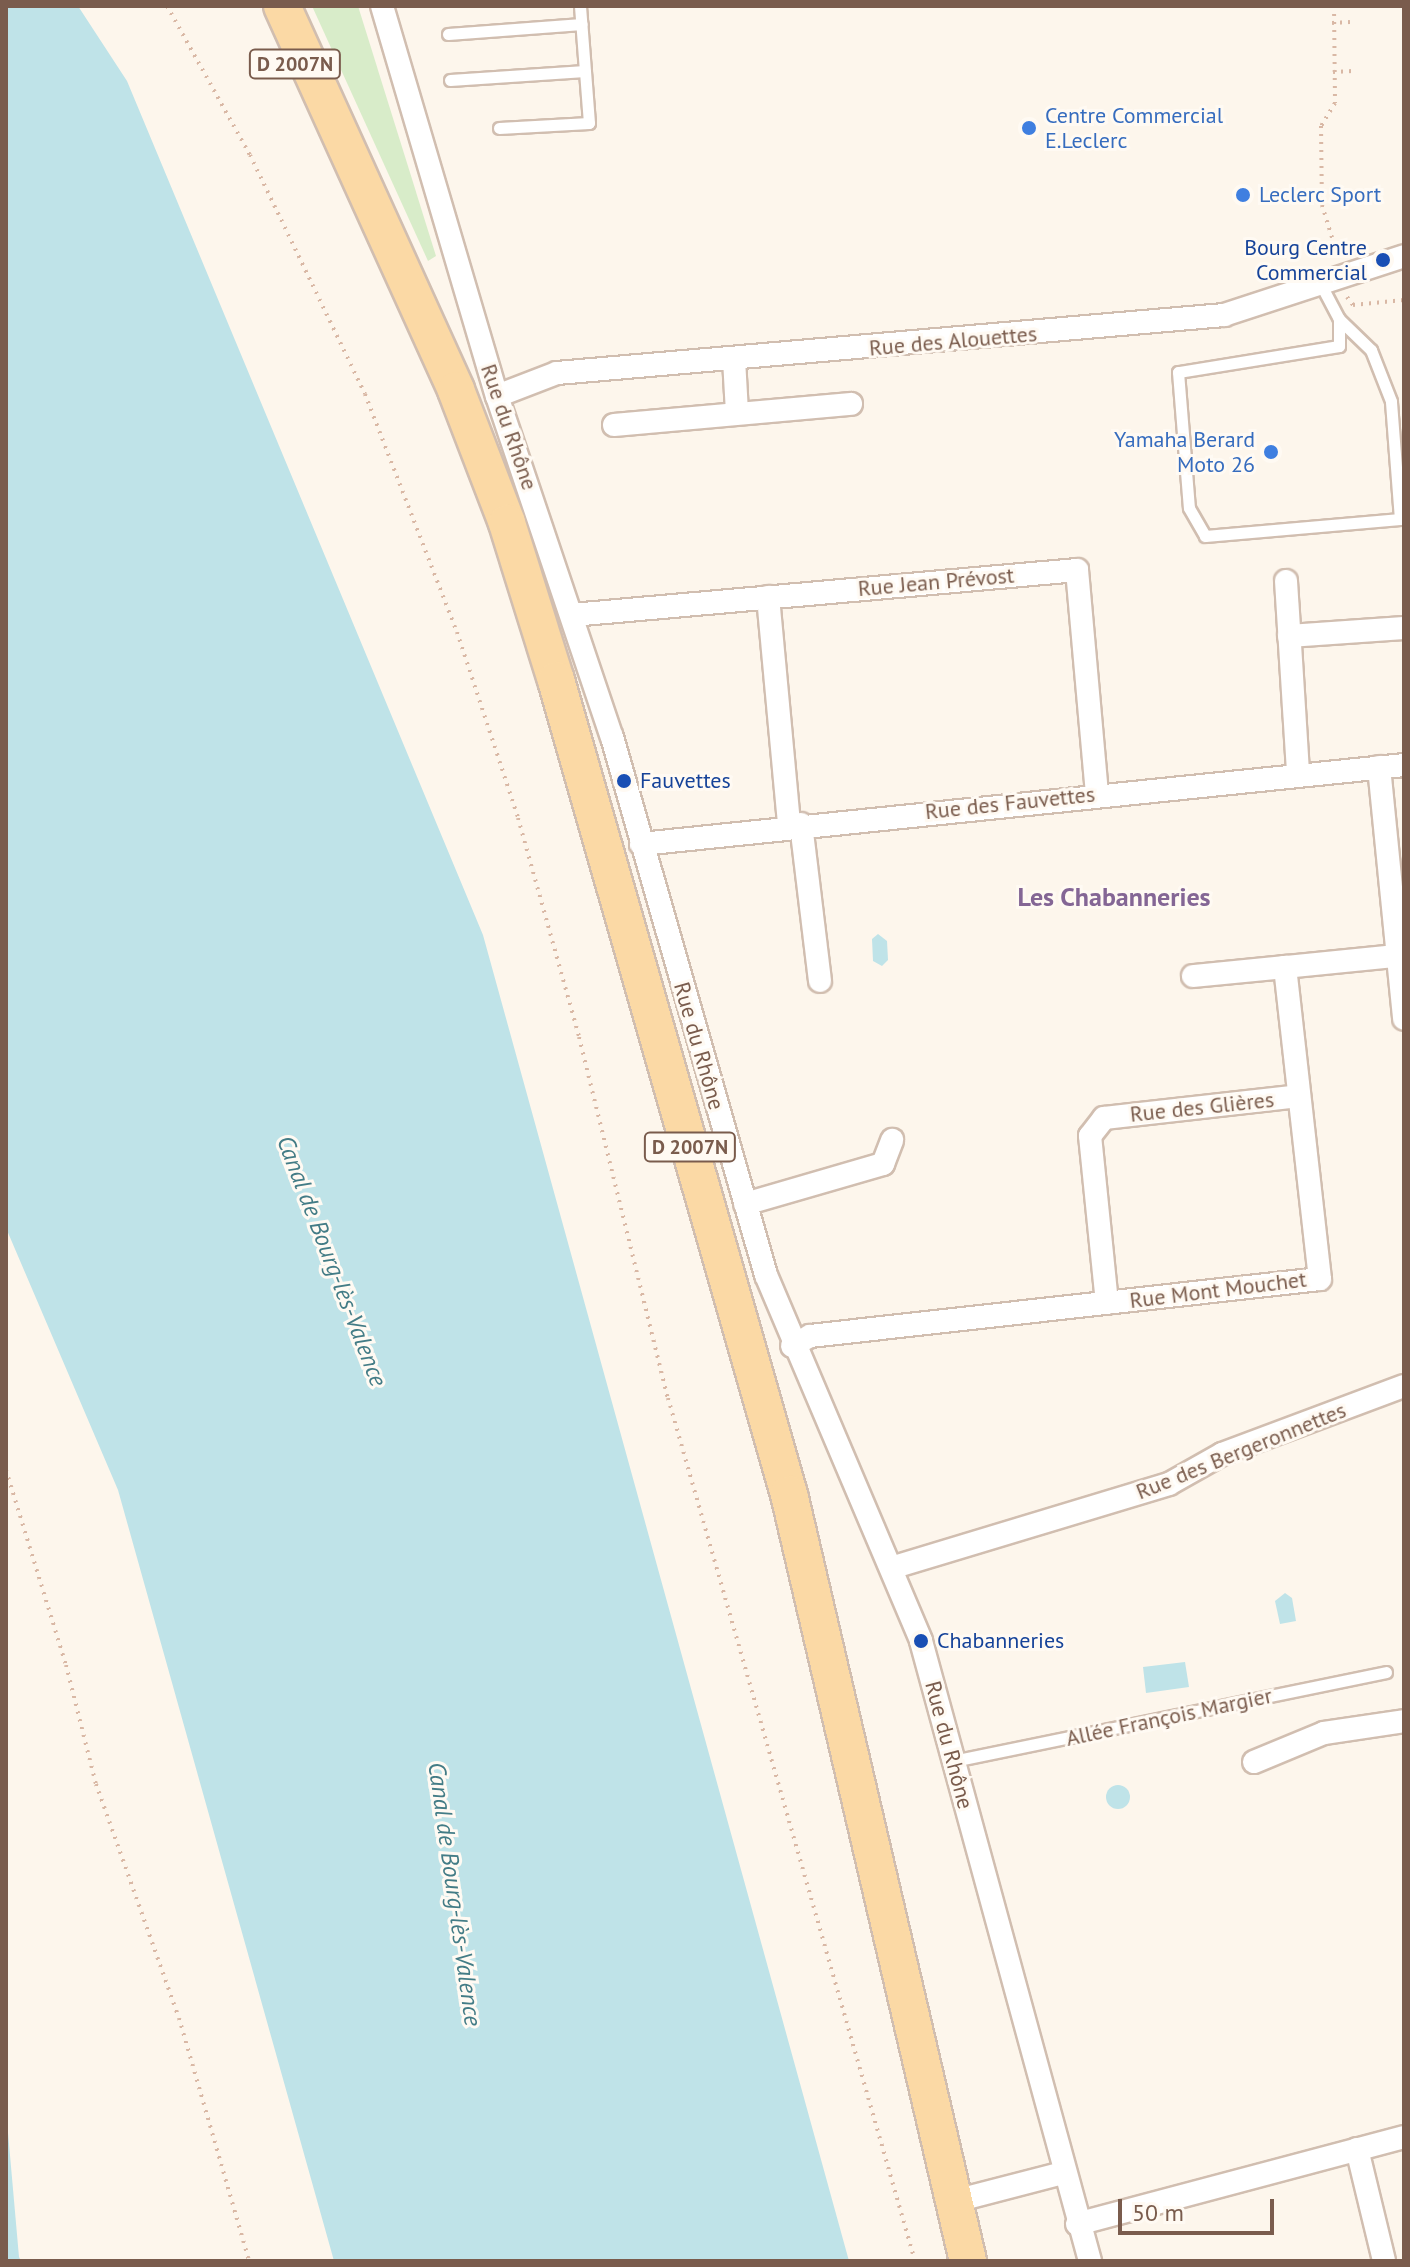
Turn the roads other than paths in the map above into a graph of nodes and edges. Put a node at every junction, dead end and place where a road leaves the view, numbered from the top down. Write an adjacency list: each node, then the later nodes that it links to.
1 (259, 6): 9 (main road, D 2007N)
2 (282, 6): 9 (main road, D 2007N)
3 (382, 6): 15 (street, Rue du Rhône)
4 (580, 6): 5 (lane)
5 (582, 24): 6 (lane); 7 (lane)
6 (448, 34)
7 (585, 71): 8 (lane); 10 (lane)
8 (450, 80)
9 (333, 122): 49 (main road, D 2007N)
10 (499, 128)
11 (1404, 256): 12 (street, Rue des Alouettes)
12 (1320, 282): 13 (lane); 14 (street, Rue des Alouettes)
13 (1339, 319): 13 (lane)
14 (734, 359): 15 (street, Rue des Alouettes); 17 (street)
15 (497, 396): 21 (street, Rue du Rhône)
16 (851, 404): 17 (street)
17 (737, 413): 18 (street)
18 (614, 425)
19 (1286, 581): 23 (street)
20 (768, 597): 21 (street, Rue Jean Prévost); 27 (street, Rue Jean Prévost); 28 (street)
21 (572, 615): 29 (street, Rue du Rhône)
22 (1404, 628): 23 (street)
23 (1289, 636): 26 (street)
24 (1404, 765): 25 (street, Rue des Fauvettes)
25 (1379, 767): 26 (street, Rue des Fauvettes); 30 (street)
26 (1298, 774): 27 (street, Rue des Fauvettes)
27 (1097, 794): 28 (street, Rue des Fauvettes)
28 (795, 824): 29 (street, Rue des Fauvettes); 33 (street)
29 (641, 844): 37 (street, Rue du Rhône)
30 (1395, 956): 31 (street); 34 (street)
31 (1285, 967): 32 (street); 35 (street, Rue Mont Mouchet)
32 (1193, 976)
33 (820, 981)
34 (1404, 1019)
35 (1299, 1096): 38 (street, Rue des Glières); 38 (street, Rue Mont Mouchet)
36 (892, 1140): 37 (street)
37 (745, 1204): 39 (street, Rue du Rhône)
38 (1107, 1303): 39 (street, Rue Mont Mouchet)
39 (792, 1346): 41 (street, Rue du Rhône)
40 (1404, 1386): 41 (street, Rue des Bergeronnettes)
41 (894, 1567): 44 (street, Rue du Rhône)
42 (1386, 1672): 44 (lane, Allée François Margier)
43 (1404, 1721): 45 (street)
44 (953, 1761): 48 (street, Rue du Rhône)
45 (1254, 1762)
46 (1404, 2137): 47 (street)
47 (1357, 2149): 50 (street); 53 (street)
48 (1063, 2173): 49 (street); 50 (street, Rue du Rhône)
49 (951, 2202): 51 (main road, D 2007N)
50 (1077, 2224): 52 (street, Rue du Rhône)
51 (968, 2261)
52 (1090, 2261)
53 (1384, 2261)

